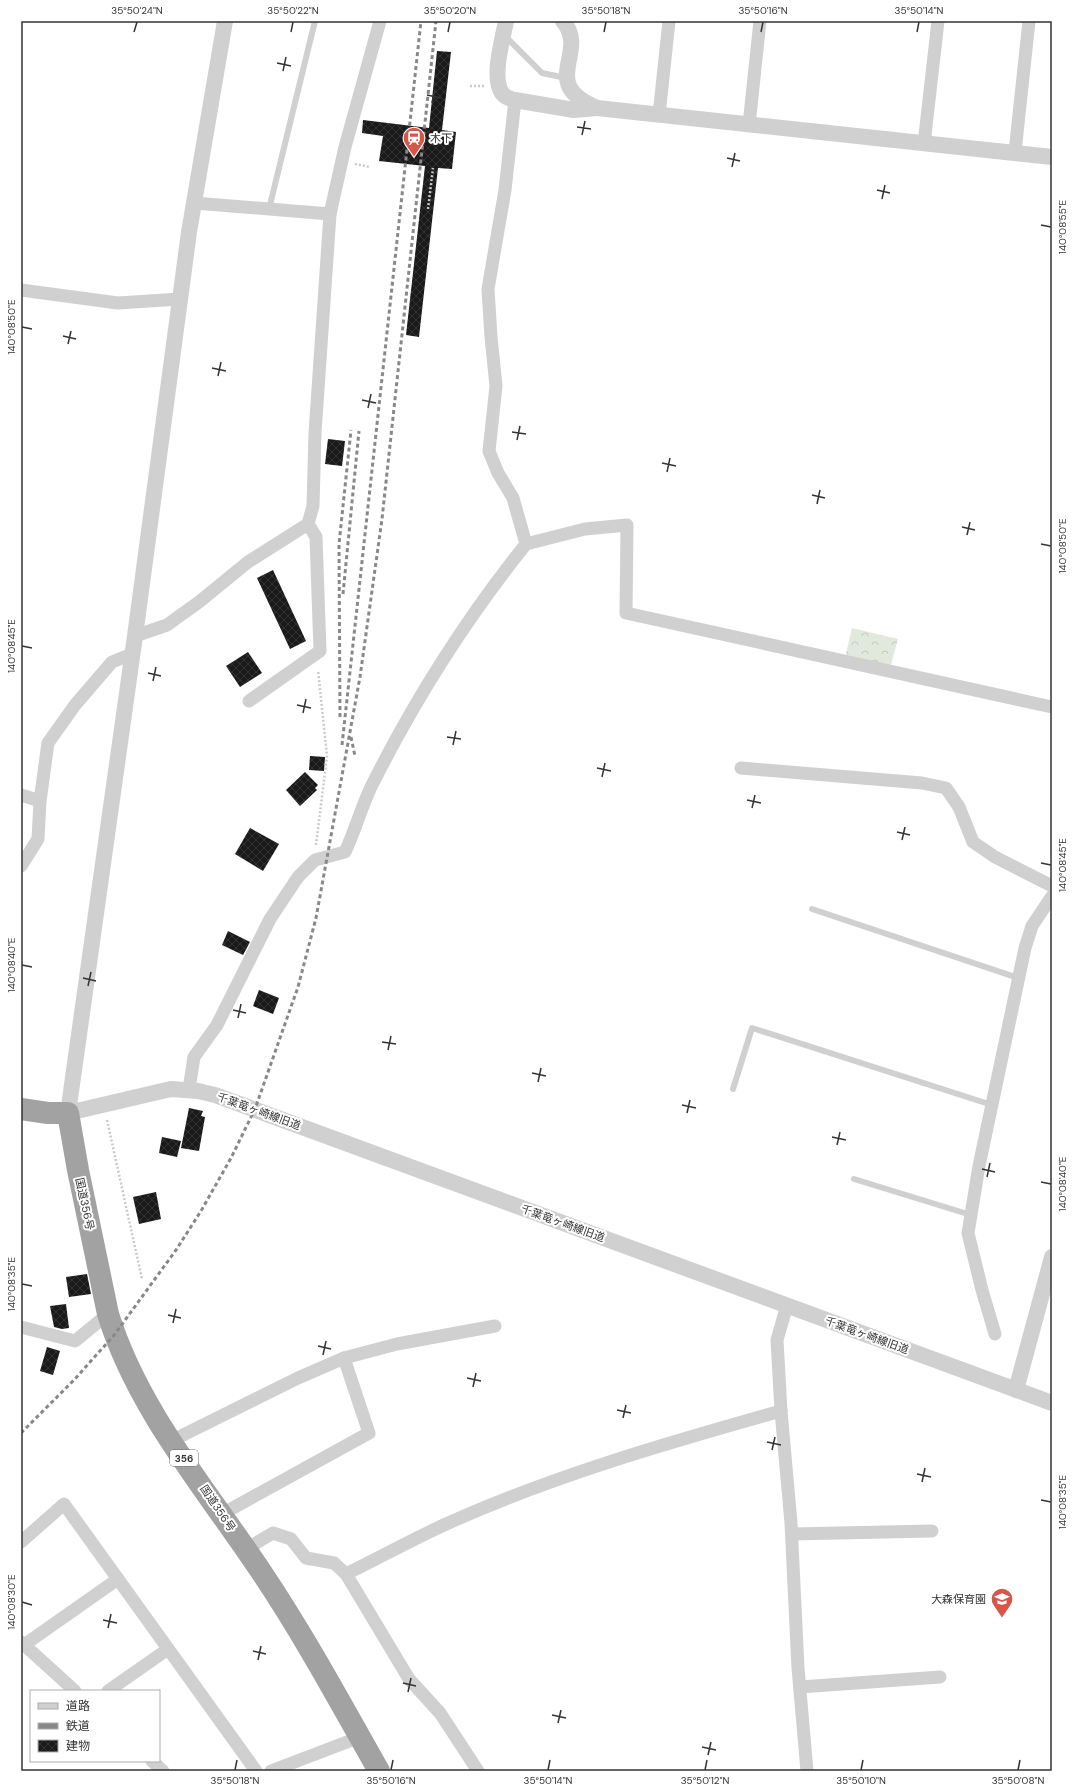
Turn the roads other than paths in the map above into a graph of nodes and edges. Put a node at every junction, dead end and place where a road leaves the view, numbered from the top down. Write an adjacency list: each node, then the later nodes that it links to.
1 (225, 21): 19 (street)
2 (315, 21): 20 (lane)
3 (380, 21): 21 (street)
4 (669, 21): 14 (street)
5 (760, 21): 15 (street)
6 (938, 21): 16 (street)
7 (1029, 21): 17 (street)
8 (565, 22): 10 (street)
9 (505, 28): 10 (lane); 11 (street)
10 (566, 78): 12 (street); 13 (street)
11 (515, 100): 12 (street); 25 (street)
12 (546, 105): 13 (street)
13 (598, 108): 14 (street)
14 (659, 115): 15 (street)
15 (749, 125): 16 (street)
16 (924, 144): 17 (street)
17 (1015, 152): 18 (street)
18 (1052, 157)
19 (194, 203): 20 (street); 23 (street)
20 (269, 209): 21 (street)
21 (330, 214): 24 (street)
22 (21, 290): 23 (street)
23 (180, 299): 26 (street)
24 (308, 524): 26 (street); 28 (street)
25 (526, 544): 29 (street); 38 (street)
26 (135, 636): 27 (street)
27 (132, 654): 32 (street); 42 (street)
28 (250, 701)
29 (1052, 707)
30 (741, 768): 34 (street)
31 (21, 795): 32 (street)
32 (40, 801): 33 (street)
33 (21, 866)
34 (1052, 886)
35 (1052, 896): 37 (street)
36 (812, 909): 37 (lane)
37 (1018, 978): 40 (street)
38 (189, 1089): 42 (street, 千葉竜ヶ崎線旧道); 46 (street, 千葉竜ヶ崎線旧道)
39 (733, 1089): 40 (lane)
40 (992, 1105): 44 (street)
41 (21, 1109): 42 (highway)
42 (68, 1113): 47 (highway, 国道356号 / 356)
43 (854, 1179): 44 (lane)
44 (971, 1215): 50 (street)
45 (1052, 1257): 52 (street)
46 (787, 1305): 52 (street, 千葉竜ヶ崎線旧道); 54 (street)
47 (108, 1314): 49 (street); 55 (highway, 国道356号 / 356)
48 (495, 1326): 51 (street)
49 (21, 1327)
50 (995, 1334)
51 (344, 1358): 55 (street); 56 (street)
52 (1016, 1390): 53 (street, 千葉竜ヶ崎線旧道)
53 (1052, 1403)
54 (781, 1411): 58 (street); 61 (street)
55 (171, 1441): 56 (highway, 国道356号 / 356)
56 (222, 1514): 60 (highway, 国道356号 / 356)
57 (932, 1531): 58 (street)
58 (792, 1534): 66 (street)
59 (21, 1542): 62 (street)
60 (246, 1549): 61 (street); 69 (highway, 国道356号 / 356)
61 (346, 1574): 75 (street)
62 (118, 1579): 63 (street); 64 (street)
63 (22, 1644): 67 (street)
64 (168, 1649): 68 (street); 73 (street)
65 (940, 1677): 66 (street)
66 (800, 1687): 76 (street)
67 (74, 1690)
68 (109, 1690)
69 (360, 1738): 71 (street); 74 (highway, 国道356号 / 356)
70 (153, 1762): 72 (street)
71 (279, 1770)
72 (163, 1771)
73 (256, 1771)
74 (379, 1771)
75 (478, 1771)
76 (807, 1771)

